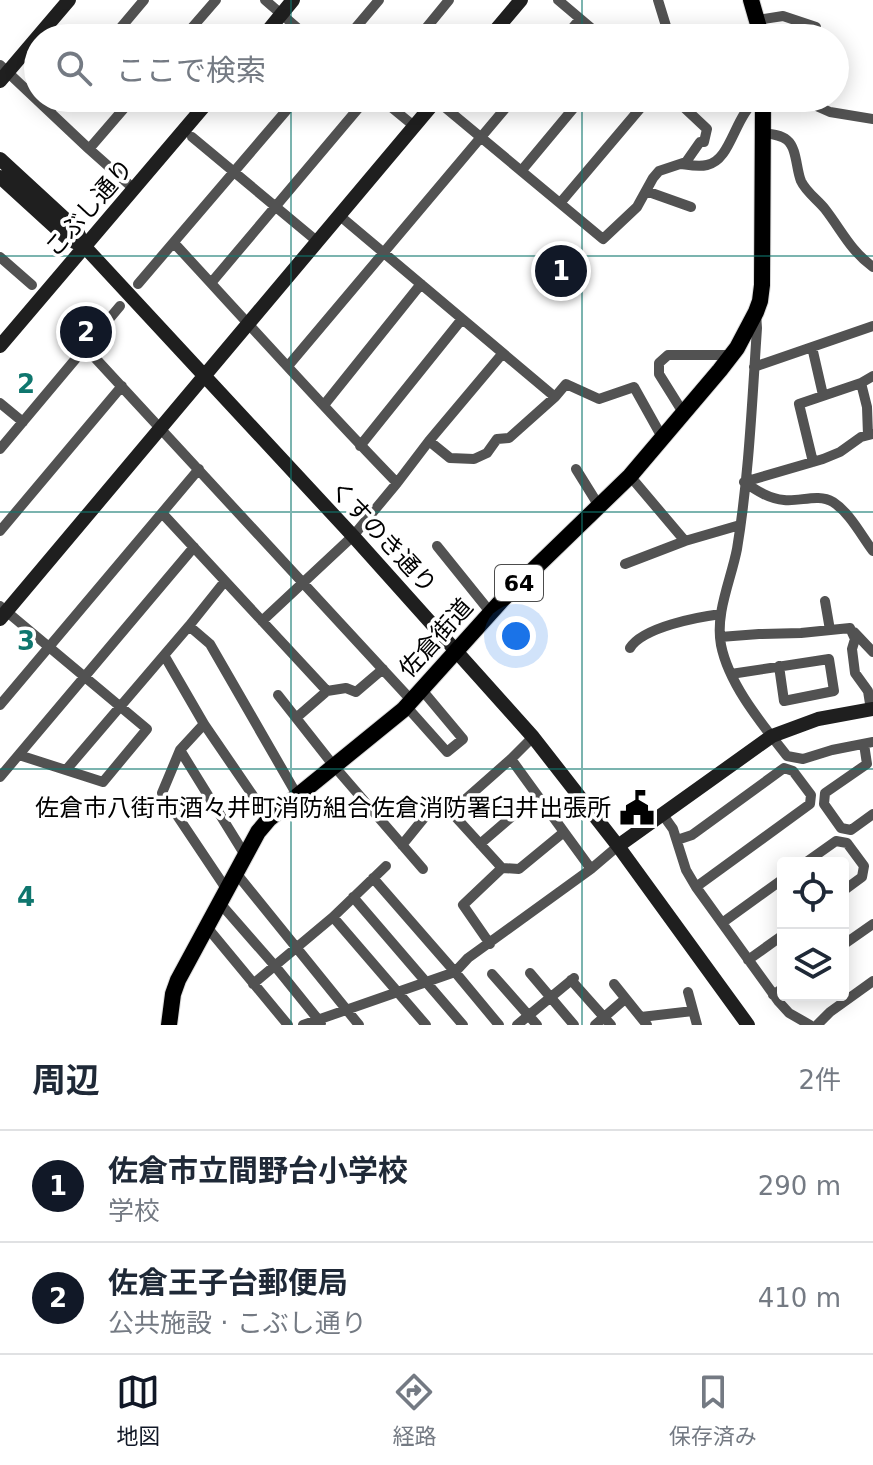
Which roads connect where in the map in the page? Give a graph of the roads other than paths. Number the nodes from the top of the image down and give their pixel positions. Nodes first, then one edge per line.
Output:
1 (69, 0) edge
2 (144, 0) edge
3 (216, 0) edge
4 (265, 0) edge
5 (293, 0) edge
6 (379, 0) edge
7 (449, 0) edge
8 (521, 0) edge
9 (558, 0) edge
10 (658, 0) edge
11 (751, 0) edge
12 (282, 14) junction
13 (580, 19) junction
14 (757, 20) junction
15 (47, 24) edge
16 (124, 24) edge
17 (195, 24) edge
18 (274, 24) edge
19 (293, 24) edge
20 (359, 24) edge
21 (429, 24) edge
22 (501, 24) edge
23 (576, 24) edge
24 (586, 24) edge
25 (665, 24) edge
26 (758, 24) edge
27 (807, 24) edge
28 (24, 49) edge
29 (3, 72) edge
30 (24, 90) edge
31 (50, 112) edge
32 (121, 112) edge
33 (199, 112) edge
34 (285, 112) edge
35 (355, 112) edge
36 (397, 112) edge
37 (426, 112) edge
38 (453, 112) edge
39 (502, 112) edge
40 (570, 112) edge
41 (637, 112) edge
42 (689, 112) edge
43 (745, 112) edge
44 (762, 112) edge
45 (830, 112) edge
46 (873, 119) edge
47 (414, 126) junction
48 (763, 133) junction
49 (482, 136) junction
50 (192, 137) dead end
51 (89, 149) junction
52 (0, 159) edge
53 (679, 164) junction
54 (522, 170) junction
55 (234, 172) junction
56 (0, 177) edge
57 (134, 189) junction
58 (646, 191) junction
59 (561, 202) junction
60 (275, 207) junction
61 (691, 207) dead end
62 (340, 216) junction
63 (318, 242) junction
64 (174, 243) junction
65 (84, 246) junction
66 (383, 252) junction
67 (0, 257) edge
68 (873, 267) edge
69 (211, 283) junction
70 (138, 284) dead end
71 (421, 284) junction
72 (32, 285) dead end
73 (120, 306) dead end
74 (756, 312) junction
75 (462, 319) junction
76 (248, 325) junction
77 (873, 326) edge
78 (0, 346) edge
79 (85, 347) junction
80 (812, 347) junction
81 (503, 353) junction
82 (731, 355) junction
83 (288, 366) junction
84 (754, 367) junction
85 (205, 376) junction
86 (873, 376) edge
87 (861, 383) junction
88 (122, 386) junction
89 (823, 395) junction
90 (555, 397) junction
91 (0, 403) edge
92 (324, 405) junction
93 (684, 414) junction
94 (23, 422) junction
95 (160, 428) junction
96 (870, 434) edge
97 (663, 439) junction
98 (429, 441) junction
99 (360, 446) junction
100 (0, 449) edge
101 (813, 462) junction
102 (199, 469) junction
103 (576, 469) dead end
104 (630, 476) junction
105 (744, 482) junction
106 (397, 483) junction
107 (599, 506) junction
108 (162, 513) junction
109 (740, 525) junction
110 (0, 531) edge
111 (353, 536) junction
112 (685, 541) junction
113 (437, 546) dead end
114 (194, 547) junction
115 (873, 551) edge
116 (625, 564) dead end
117 (225, 581) junction
118 (302, 583) junction
119 (825, 601) dead end
120 (2, 612) edge
121 (491, 613) junction
122 (721, 614) junction
123 (262, 621) junction
124 (189, 626) junction
125 (850, 628) junction
126 (830, 630) junction
127 (720, 637) junction
128 (49, 647) junction
129 (630, 648) dead end
130 (458, 651) junction
131 (873, 652) edge
132 (164, 655) junction
133 (779, 666) junction
134 (383, 669) junction
135 (731, 674) junction
136 (85, 677) junction
137 (327, 691) junction
138 (278, 695) dead end
139 (413, 699) junction
140 (0, 705) edge
141 (120, 707) junction
142 (872, 710) edge
143 (296, 718) junction
144 (204, 724) junction
145 (772, 736) junction
146 (533, 737) junction
147 (869, 743) edge
148 (180, 750) junction
149 (19, 755) junction
150 (511, 759) junction
151 (334, 766) junction
152 (66, 770) junction
153 (0, 777) edge
154 (297, 795) junction
155 (537, 795) junction
156 (428, 813) dead end
157 (873, 814) edge
158 (663, 815) junction
159 (269, 819) junction
160 (564, 832) junction
161 (677, 840) junction
162 (480, 844) junction
163 (402, 845) junction
164 (618, 846) junction
165 (245, 855) junction
166 (813, 857) edge
167 (386, 866) dead end
168 (502, 868) junction
169 (423, 869) dead end
170 (591, 869) junction
171 (236, 873) junction
172 (373, 878) junction
173 (777, 883) edge
174 (696, 887) junction
175 (849, 887) edge
176 (223, 896) junction
177 (353, 897) junction
178 (333, 917) junction
179 (722, 923) junction
180 (873, 924) edge
181 (206, 926) junction
182 (777, 939) edge
183 (849, 941) edge
184 (490, 944) junction
185 (297, 948) junction
186 (748, 960) junction
187 (275, 966) junction
188 (455, 972) junction
189 (530, 973) dead end
190 (492, 974) dead end
191 (873, 981) edge
192 (427, 982) junction
193 (253, 984) junction
194 (614, 984) dead end
195 (398, 992) junction
196 (688, 992) dead end
197 (777, 992) edge
198 (773, 995) junction
199 (550, 997) junction
200 (625, 999) junction
201 (346, 1010) junction
202 (693, 1011) junction
203 (528, 1015) junction
204 (608, 1021) edge
205 (644, 1021) edge
206 (320, 1022) edge
207 (169, 1025) edge
208 (288, 1025) edge
209 (303, 1025) edge
210 (359, 1025) edge
211 (426, 1025) edge
212 (463, 1025) edge
213 (499, 1025) edge
214 (517, 1025) edge
215 (537, 1025) edge
216 (574, 1025) edge
217 (595, 1025) edge
218 (697, 1025) edge
219 (748, 1025) edge
220 (810, 1025) edge
221 (817, 1025) edge

1 - 15 street
2 - 16 street
3 - 17 street
4 - 12 street
5 - 12 street
6 - 20 street
7 - 21 street
8 - 22 street
9 - 13 street
10 - 25 street
11 - 14 main road
12 - 18 street
12 - 19 street
13 - 23 street
13 - 24 street
14 - 26 main road
14 - 27 street
28 - 29 street
29 - 30 street
31 - 51 street
32 - 51 street
33 - 57 street, こぶし通り
34 - 55 street
35 - 60 street
36 - 47 street
37 - 47 street
38 - 49 street
39 - 49 street
40 - 54 street
41 - 59 street
42 - 53 street
43 - 53 street
44 - 48 main road, 佐倉街道 / 64
45 - 46 street
47 - 62 street
48 - 68 street
48 - 74 main road, 佐倉街道 / 64
49 - 54 street
49 - 66 street
50 - 55 street
51 - 57 street
52 - 65 street, くすのき通り
53 - 58 street
54 - 59 street
55 - 60 street
55 - 64 street
56 - 65 street, くすのき通り
57 - 65 street, こぶし通り
58 - 59 street
58 - 61 street
60 - 63 street
60 - 69 street
62 - 63 street
62 - 66 street
63 - 76 street
64 - 69 street
64 - 70 street
65 - 78 street, こぶし通り
65 - 85 street, くすのき通り
66 - 71 street
66 - 83 street
67 - 72 street
69 - 76 street
71 - 75 street
71 - 92 street
73 - 79 street
74 - 82 main road, 佐倉街道 / 64
74 - 84 street
75 - 81 street
75 - 99 street
76 - 83 street
76 - 85 street
77 - 80 street
79 - 88 street
79 - 94 street
80 - 84 street
80 - 89 street
81 - 90 street
81 - 98 street
82 - 93 main road, 佐倉街道 / 64
82 - 93 street
83 - 92 street
84 - 105 street
85 - 95 street
85 - 111 street, くすのき通り
86 - 87 street
87 - 89 street
87 - 96 street
88 - 95 street
88 - 110 street
89 - 101 street
90 - 97 street
90 - 98 street
91 - 94 street
92 - 99 street
93 - 97 main road, 佐倉街道 / 64
94 - 100 street
95 - 102 street
95 - 120 street
96 - 101 street
97 - 104 main road, 佐倉街道 / 64
98 - 106 street
99 - 106 street
101 - 105 street
102 - 108 street
102 - 118 street
103 - 107 street
104 - 107 main road, 佐倉街道 / 64
104 - 112 street
105 - 109 street
105 - 115 street
106 - 111 street
107 - 121 main road, 佐倉街道 / 64
108 - 114 street
108 - 128 street
109 - 112 street
109 - 122 street
111 - 118 street
111 - 130 street, くすのき通り
112 - 116 street
113 - 121 street
114 - 117 street
114 - 136 street
117 - 123 street
117 - 124 street
118 - 123 street
118 - 134 street
119 - 126 street
120 - 128 street
121 - 130 main road, 佐倉街道 / 64
122 - 127 street
122 - 129 street
123 - 137 street
124 - 132 street
124 - 154 street
125 - 126 street
125 - 131 street
125 - 142 street
126 - 127 street
127 - 135 street
128 - 136 street
128 - 140 street
130 - 139 main road, 佐倉街道 / 64
130 - 146 street, くすのき通り
132 - 141 street
132 - 144 street
133 - 133 street
133 - 135 street
134 - 137 street
134 - 139 street
135 - 145 street
136 - 141 street
136 - 149 street
137 - 143 street
138 - 143 street
139 - 139 street
139 - 151 main road, 佐倉街道 / 64
141 - 152 street
141 - 152 street
142 - 145 street
143 - 151 street
144 - 148 street
144 - 159 street
145 - 147 street
145 - 158 street
146 - 150 street
146 - 164 street, くすのき通り
147 - 157 street
148 - 165 street
148 - 176 street
149 - 152 street
149 - 153 street
150 - 155 street
150 - 162 street
151 - 154 main road, 佐倉街道 / 64
151 - 163 street
154 - 159 main road, 佐倉街道 / 64
155 - 160 street
155 - 162 street
156 - 163 street
158 - 161 street
158 - 164 street
159 - 165 main road, 佐倉街道 / 64
160 - 168 street
160 - 170 street
161 - 174 street
161 - 174 street
162 - 168 street
163 - 169 street
164 - 170 street
164 - 219 street, くすのき通り
165 - 171 main road, 佐倉街道 / 64
166 - 175 street
167 - 172 street
168 - 184 street
170 - 184 street
171 - 176 main road, 佐倉街道 / 64
171 - 185 street
172 - 177 street
172 - 188 street
173 - 179 street
174 - 179 street
176 - 181 main road, 佐倉街道 / 64
176 - 187 street
177 - 178 street
177 - 192 street
178 - 185 street
178 - 195 street
179 - 186 street
180 - 183 street
181 - 193 street
181 - 207 main road, 佐倉街道 / 64
182 - 186 street
184 - 188 street
185 - 187 street
185 - 201 street
186 - 198 street
187 - 193 street
187 - 206 street
188 - 192 street
188 - 213 street
189 - 199 street
190 - 203 street
191 - 221 street
192 - 195 street
192 - 212 street
193 - 208 street
194 - 200 street
195 - 201 street
195 - 211 street
196 - 202 street
197 - 198 street
198 - 220 street
199 - 203 street
199 - 204 street
199 - 216 street
200 - 204 street
200 - 205 street
201 - 206 street
201 - 210 street
202 - 205 street
202 - 218 street
203 - 214 street
203 - 215 street
204 - 217 street
206 - 209 street

